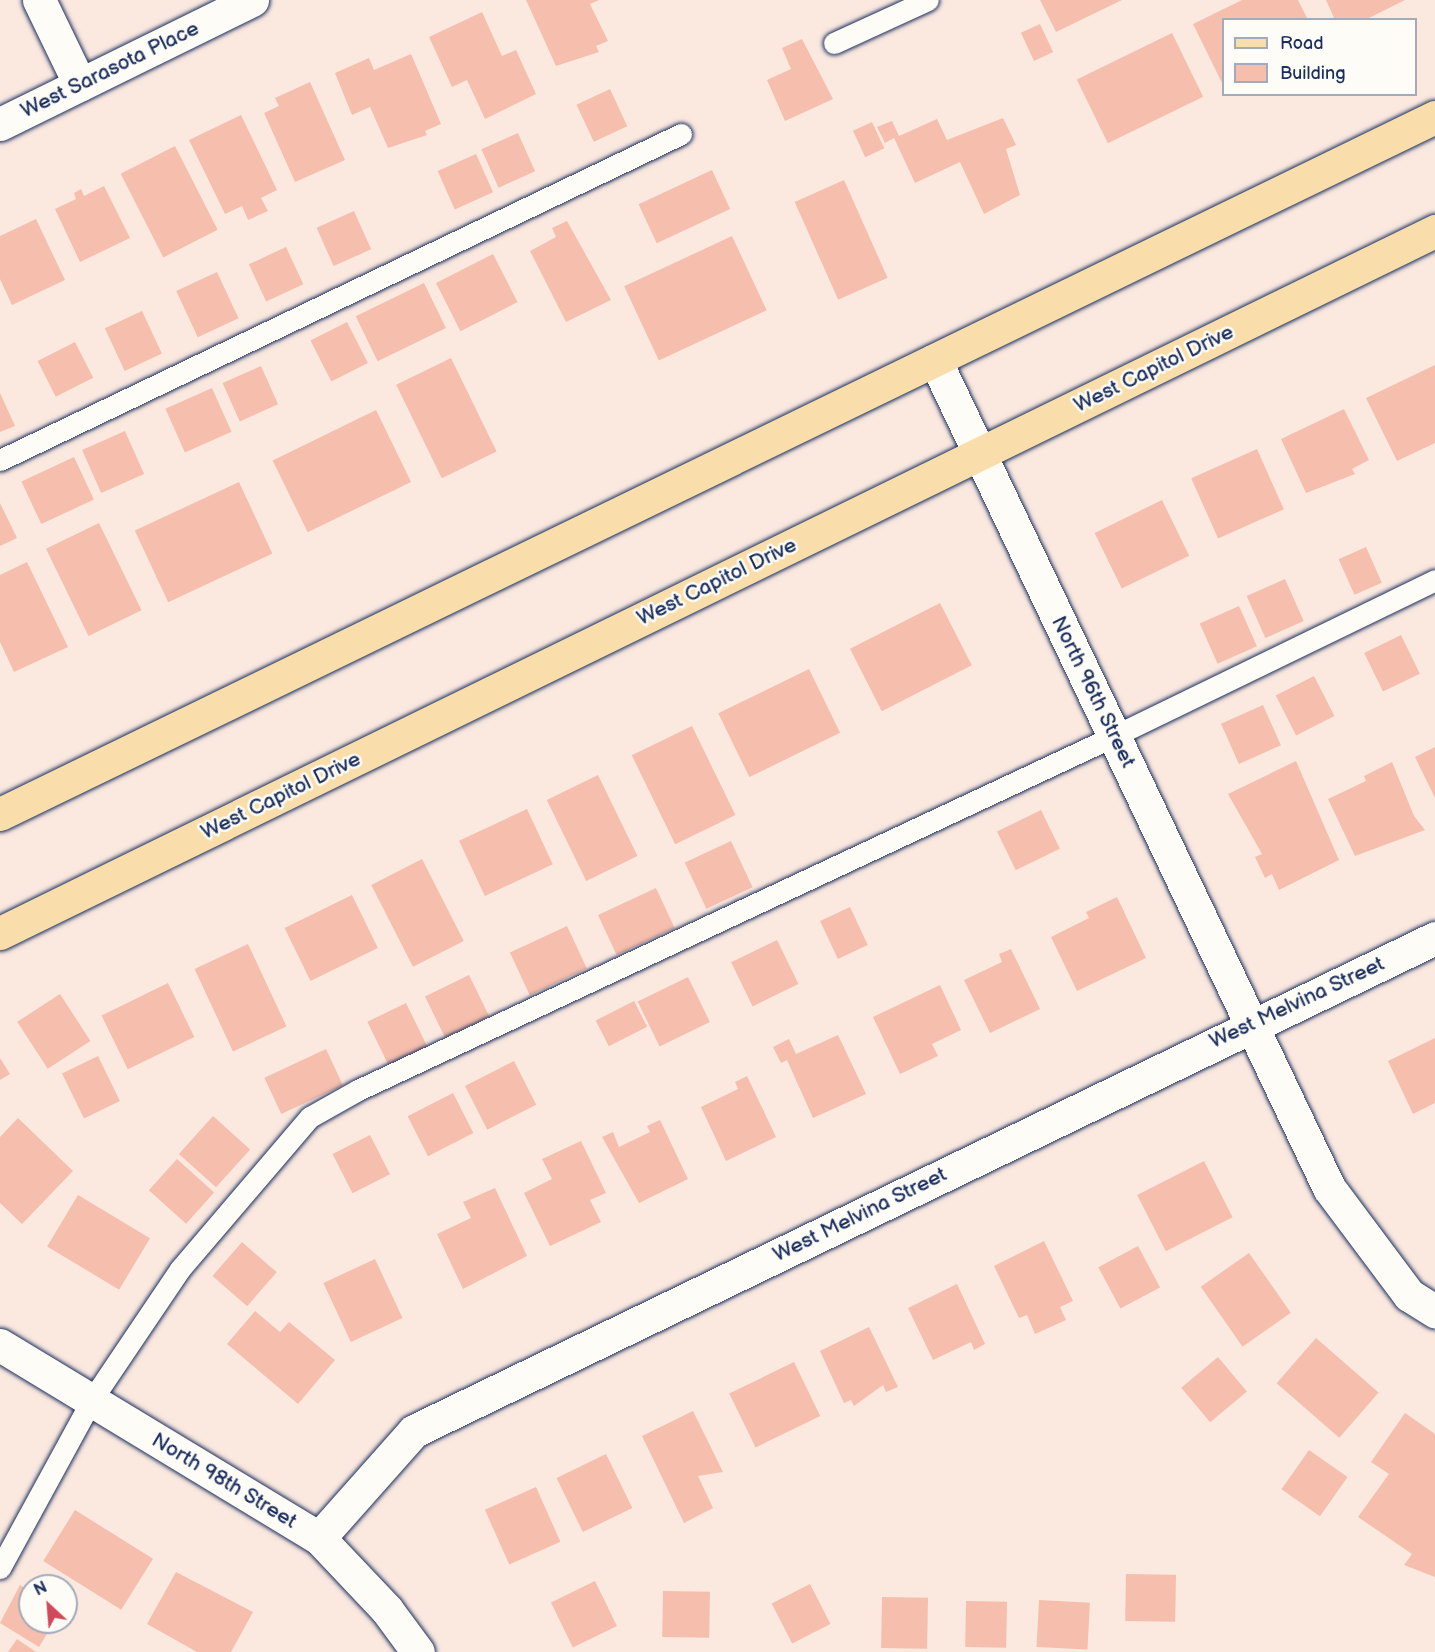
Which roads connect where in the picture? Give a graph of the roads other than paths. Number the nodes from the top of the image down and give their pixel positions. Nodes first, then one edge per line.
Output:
1 (39, 0) edge
2 (252, 0) edge
3 (928, 0) edge
4 (834, 43) dead end
5 (80, 85) junction
6 (1435, 117) edge
7 (0, 124) edge
8 (681, 134) dead end
9 (1435, 231) edge
10 (935, 360) junction
11 (979, 454) junction
12 (0, 460) edge
13 (1435, 580) edge
14 (1114, 736) junction
15 (0, 814) edge
16 (0, 933) edge
17 (1435, 938) edge
18 (1254, 1024) junction
19 (1435, 1311) edge
20 (0, 1345) edge
21 (91, 1401) junction
22 (319, 1538) junction
23 (0, 1568) edge
24 (418, 1652) edge

1 - 5 street
2 - 5 street, West Sarasota Place
3 - 4 lane
5 - 7 street, West Sarasota Place
6 - 10 main road
8 - 12 lane
9 - 11 main road, West Capitol Drive
10 - 11 street, North 96th Street
10 - 15 main road
11 - 14 street, North 96th Street
11 - 16 main road, West Capitol Drive
13 - 14 lane
14 - 18 street, North 96th Street
14 - 21 lane
17 - 18 street, West Melvina Street
18 - 19 street, North 96th Street
18 - 22 street, West Melvina Street
20 - 21 street, North 98th Street
21 - 22 street, North 98th Street
21 - 23 lane
22 - 24 street, North 98th Street

